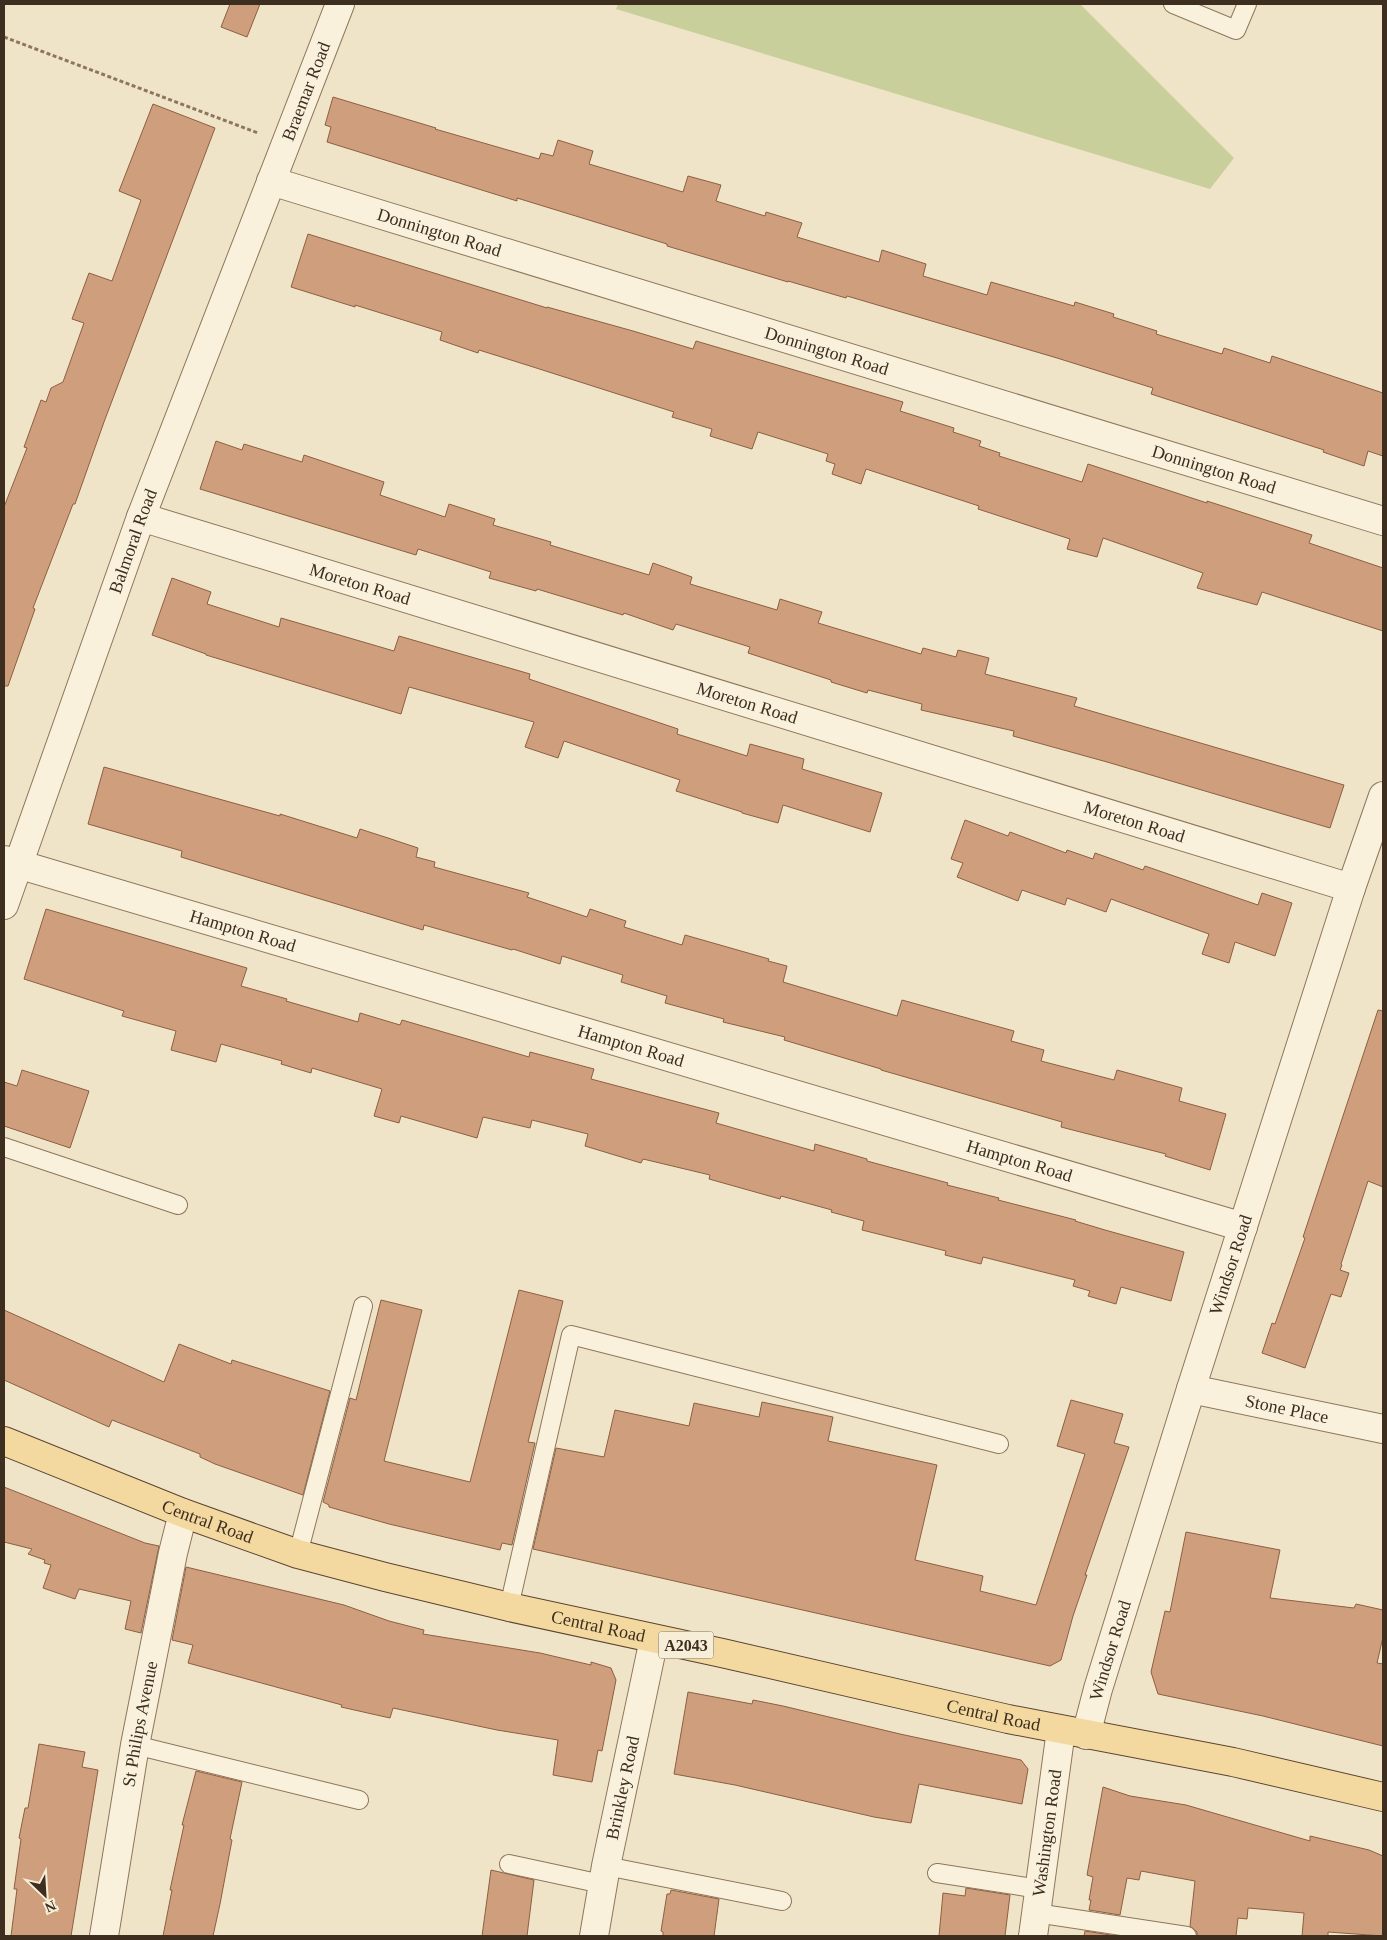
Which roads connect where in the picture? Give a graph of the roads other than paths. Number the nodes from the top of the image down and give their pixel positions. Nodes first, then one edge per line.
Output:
1 (340, 4) edge
2 (1173, 4) edge
3 (1247, 4) edge
4 (271, 181) junction
5 (141, 517) junction
6 (1383, 521) edge
7 (1383, 796) edge
8 (11, 863) edge
9 (1352, 888) junction
10 (4, 905) edge
11 (4, 1147) edge
12 (178, 1205) dead end
13 (1243, 1227) junction
14 (363, 1306) dead end
15 (1191, 1389) junction
16 (1383, 1429) edge
17 (4, 1441) edge
18 (999, 1444) dead end
19 (183, 1513) junction
20 (298, 1554) junction
21 (509, 1607) junction
22 (654, 1639) junction
23 (1074, 1732) junction
24 (135, 1745) junction
25 (1383, 1797) edge
26 (359, 1800) dead end
27 (509, 1864) dead end
28 (937, 1873) dead end
29 (604, 1875) junction
30 (782, 1901) dead end
31 (1036, 1913) edge
32 (104, 1936) edge
33 (594, 1936) edge
34 (1188, 1936) edge

1 - 4 street, Braemar Road
2 - 3 lane
4 - 5 street, Balmoral Road
4 - 6 street, Donnington Road
5 - 8 street, Balmoral Road
5 - 9 street, Moreton Road
7 - 9 street, Windsor Road
8 - 10 street, Balmoral Road
8 - 13 street, Hampton Road
9 - 13 street, Windsor Road
11 - 12 lane
13 - 15 street, Windsor Road
14 - 20 lane
15 - 16 street, Stone Place
15 - 23 street, Windsor Road
17 - 19 main road, Central Road / A2043
18 - 21 lane
19 - 20 main road, Central Road / A2043
19 - 24 street, St Philips Avenue
20 - 21 main road, Central Road / A2043
21 - 22 main road, Central Road / A2043
22 - 23 main road, Central Road / A2043
22 - 29 street, Brinkley Road
23 - 25 main road, Central Road / A2043
23 - 31 street, Washington Road
24 - 26 lane
24 - 32 street, St Philips Avenue
27 - 29 lane
28 - 31 lane
29 - 30 lane
29 - 33 street, Brinkley Road
31 - 34 lane

